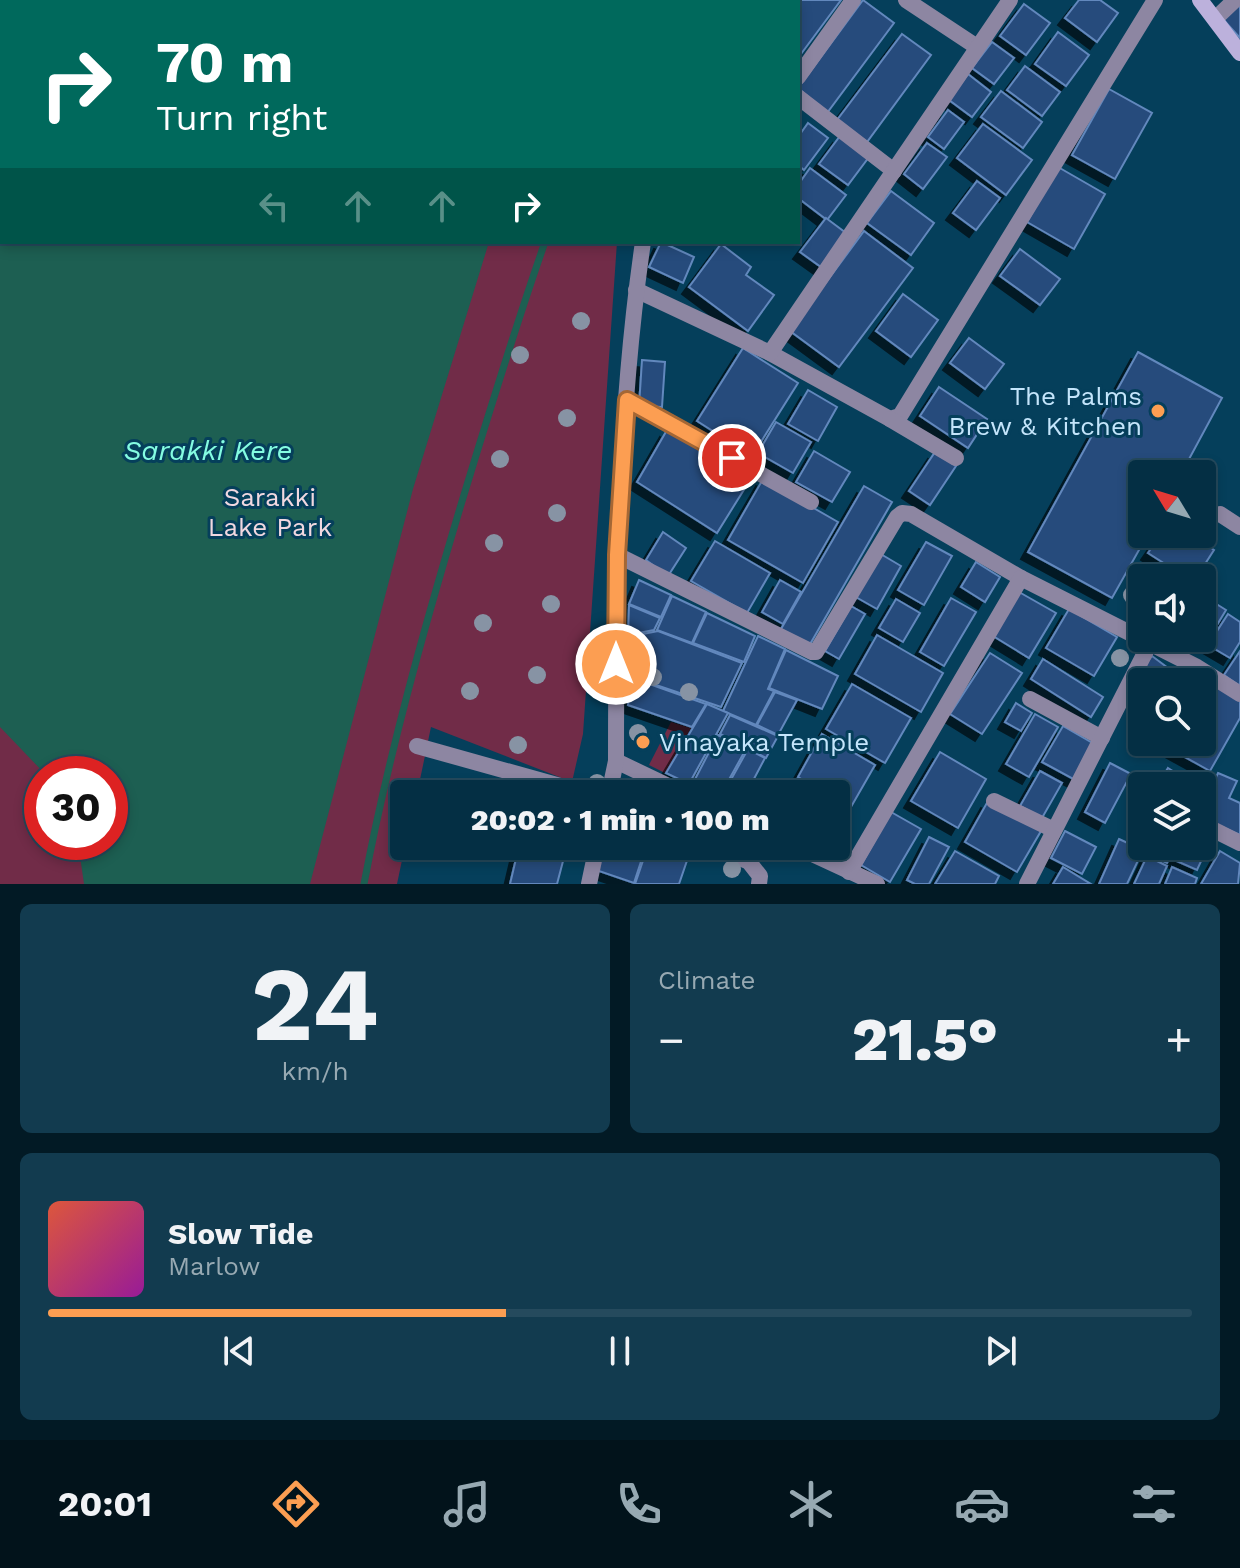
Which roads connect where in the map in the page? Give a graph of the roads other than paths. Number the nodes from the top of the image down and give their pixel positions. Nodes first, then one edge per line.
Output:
1 (853, 0) edge
2 (906, 0) edge
3 (1010, 0) edge
4 (1155, 0) edge
5 (1200, 0) edge
6 (1235, 0) edge
7 (1215, 19) junction
8 (977, 47) junction
9 (1240, 53) edge
10 (800, 74) edge
11 (800, 99) edge
12 (894, 171) junction
13 (643, 244) edge
14 (636, 290) junction
15 (770, 353) junction
16 (627, 400) junction
17 (890, 419) junction
18 (956, 458) dead end
19 (811, 502) dead end
20 (1220, 514) dead end
21 (1240, 527) edge
22 (617, 555) junction
23 (1021, 578) junction
24 (1128, 632) edge
25 (1145, 652) edge
26 (1168, 652) edge
27 (1240, 694) edge
28 (1030, 699) dead end
29 (1102, 738) junction
30 (417, 746) dead end
31 (616, 761) junction
32 (539, 780) edge
33 (612, 780) edge
34 (656, 780) edge
35 (994, 801) dead end
36 (1054, 830) junction
37 (1216, 831) edge
38 (1240, 843) edge
39 (594, 860) edge
40 (744, 860) edge
41 (824, 860) edge
42 (849, 872) junction
43 (589, 884) edge
44 (759, 884) edge
45 (877, 884) edge
46 (1027, 884) edge

1 - 10 street
2 - 8 street
3 - 8 street
4 - 17 street
5 - 7 main road
6 - 7 street
7 - 9 main road
8 - 12 street
11 - 12 street
12 - 15 street
13 - 14 street
14 - 15 street
14 - 16 street
15 - 17 street
16 - 19 street
16 - 22 street
17 - 18 street
20 - 21 street
22 - 23 street
22 - 31 street
23 - 24 street
23 - 42 street
25 - 29 street
26 - 27 street
28 - 29 street
29 - 36 street
30 - 32 street
31 - 33 street
31 - 34 street
35 - 36 street
36 - 46 street
37 - 38 street
39 - 43 street
40 - 44 street
41 - 42 street
42 - 45 street

